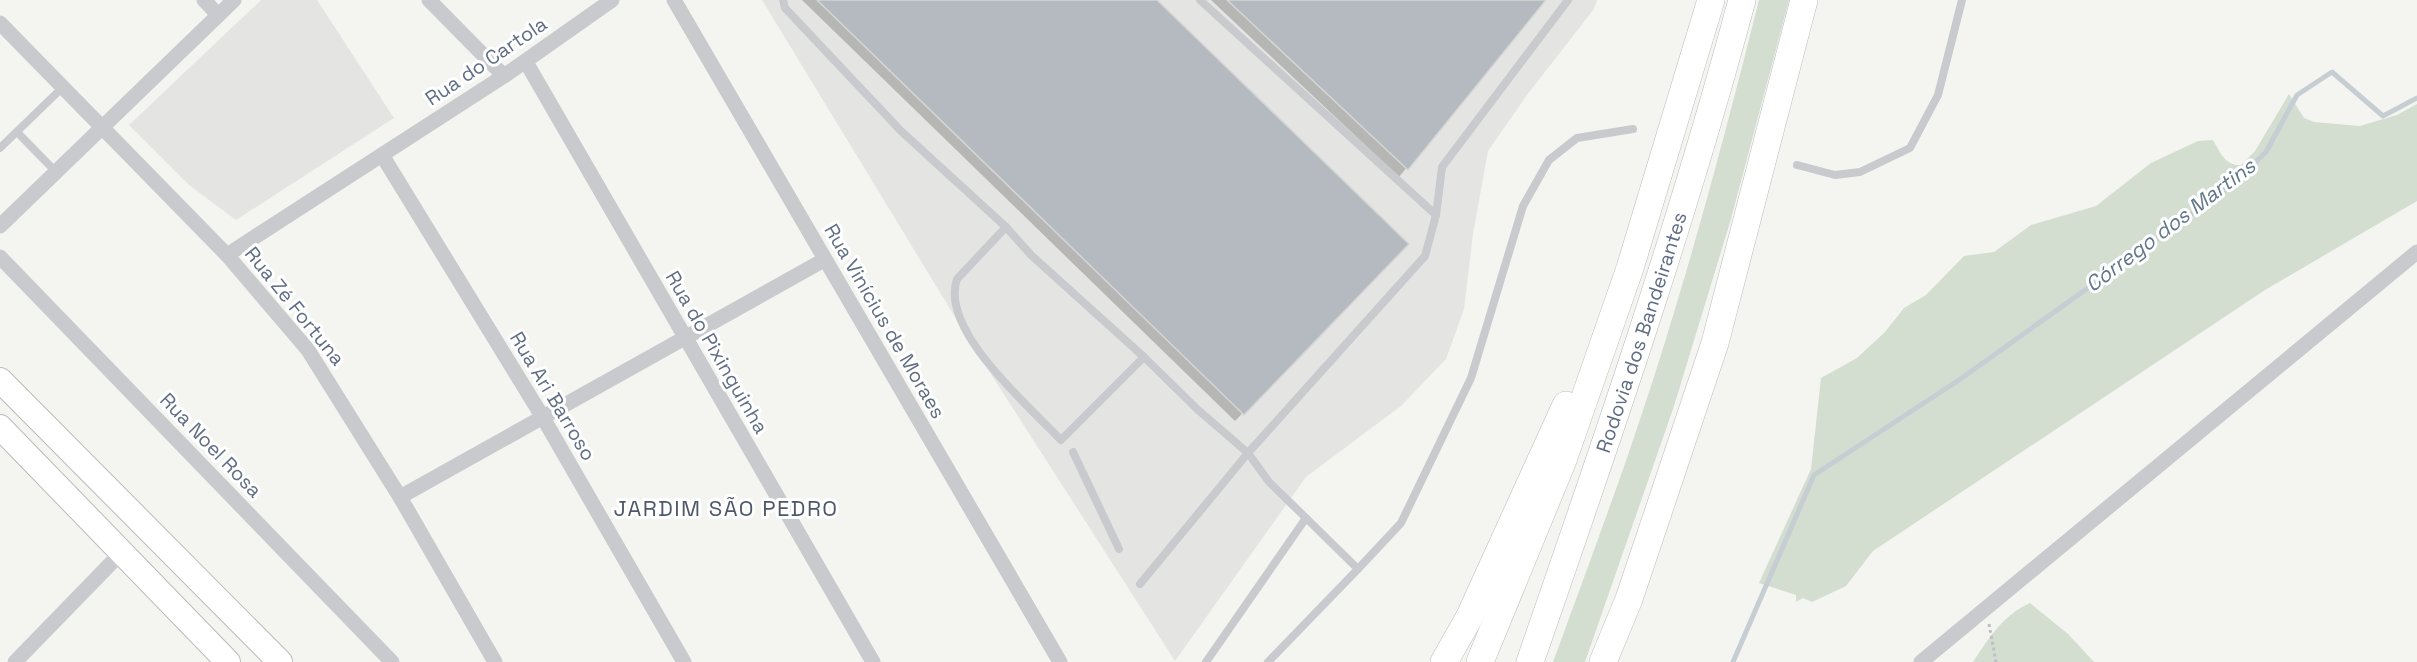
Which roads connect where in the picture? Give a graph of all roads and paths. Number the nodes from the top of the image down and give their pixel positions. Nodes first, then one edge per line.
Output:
1 (204, 0) edge
2 (234, 0) edge
3 (429, 0) edge
4 (612, 0) edge
5 (674, 0) edge
6 (783, 0) edge
7 (1200, 0) edge
8 (1568, 0) edge
9 (1711, 0) edge
10 (1742, 0) edge
11 (1804, 0) edge
12 (1962, 0) edge
13 (218, 15) junction
14 (0, 23) edge
15 (526, 62) junction
16 (504, 76) junction
17 (63, 87) junction
18 (103, 128) junction
19 (1633, 129) dead end
20 (17, 132) junction
21 (0, 148) edge
22 (382, 155) junction
23 (1797, 165) dead end
24 (56, 172) junction
25 (1436, 215) junction
26 (0, 225) edge
27 (1006, 227) junction
28 (2417, 252) edge
29 (227, 255) junction
30 (0, 257) edge
31 (824, 260) junction
32 (1629, 268) junction
33 (686, 340) junction
34 (1144, 357) junction
35 (0, 360) edge
36 (0, 380) edge
37 (21, 402) junction
38 (542, 416) junction
39 (0, 427) edge
40 (1073, 452) dead end
41 (1248, 453) junction
42 (400, 497) junction
43 (1306, 518) junction
44 (1119, 549) dead end
45 (122, 553) junction
46 (1358, 569) junction
47 (1140, 584) dead end
48 (1629, 599) junction
49 (1986, 611) junction
50 (15, 662) edge
51 (228, 662) edge
52 (279, 662) edge
53 (392, 662) edge
54 (495, 662) edge
55 (684, 662) edge
56 (873, 662) edge
57 (1060, 662) edge
58 (1206, 662) edge
59 (1268, 662) edge
60 (1444, 662) edge
61 (1480, 662) edge
62 (1530, 662) edge
63 (1604, 662) edge
64 (1611, 662) edge
65 (1921, 662) edge
66 (1996, 662) edge

1 - 13 street
2 - 13 street
3 - 16 street
4 - 15 street, Rua do Cartola
5 - 31 street, Rua Vinícius de Moraes
6 - 27 lane
7 - 25 lane
8 - 25 lane
9 - 32 highway
10 - 62 highway, Rodovia dos Bandeirantes
11 - 48 highway
12 - 23 lane
13 - 18 street
14 - 17 street, Rua Zé Fortuna
15 - 16 street, Rua do Cartola
15 - 33 street, Rua do Pixinguinha
16 - 22 street, Rua do Cartola
17 - 18 street, Rua Zé Fortuna
17 - 20 lane
18 - 24 street
18 - 29 street, Rua Zé Fortuna
19 - 46 lane
20 - 21 lane
20 - 24 lane
22 - 29 street, Rua do Cartola
22 - 38 street, Rua Ari Barroso
24 - 26 street
25 - 41 lane
27 - 34 lane
27 - 34 lane
28 - 49 street
29 - 42 street, Rua Zé Fortuna
30 - 53 street, Rua Noel Rosa
31 - 33 street
31 - 57 street, Rua Vinícius de Moraes
32 - 60 highway
32 - 61 highway
33 - 38 street
33 - 56 street, Rua do Pixinguinha
34 - 41 lane
35 - 37 highway
36 - 37 highway
37 - 52 highway
38 - 42 street
38 - 55 street, Rua Ari Barroso
39 - 45 highway
40 - 44 lane
41 - 43 lane
41 - 47 lane
42 - 54 street, Rua Zé Fortuna
43 - 46 lane
43 - 58 lane
45 - 50 street
45 - 51 highway
46 - 59 lane
48 - 63 highway
48 - 64 highway
49 - 65 street
49 - 66 path

